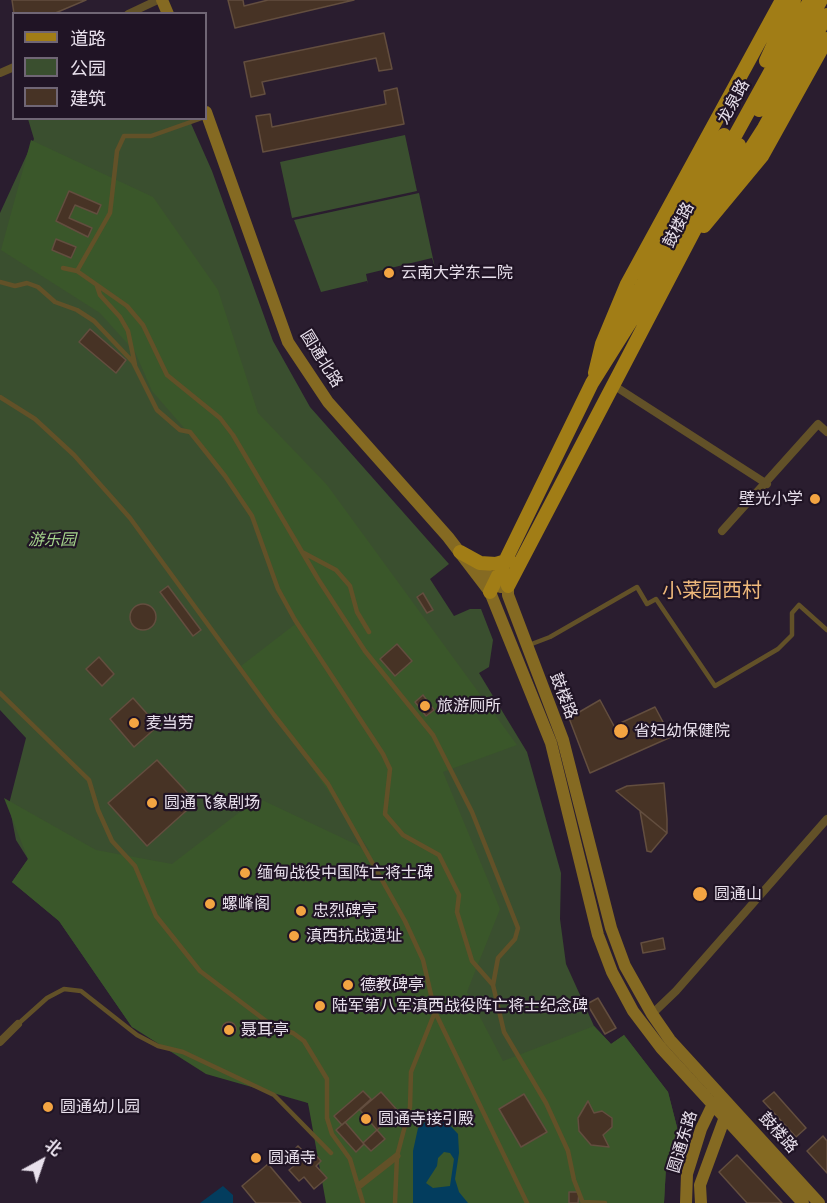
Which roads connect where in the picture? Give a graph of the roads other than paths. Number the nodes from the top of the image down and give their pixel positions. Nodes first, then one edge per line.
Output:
1 (160, 0) edge
2 (782, 0) edge
3 (794, 0) edge
4 (810, 0) edge
5 (821, 0) edge
6 (133, 12) edge
7 (827, 15) edge
8 (827, 39) edge
9 (194, 120) edge
10 (206, 120) edge
11 (725, 181) junction
12 (688, 221) joint
13 (687, 246) junction
14 (63, 267) dead end
15 (77, 271) junction
16 (0, 282) edge
17 (97, 285) junction
18 (135, 368) junction
19 (592, 383) junction
20 (613, 385) junction
21 (0, 397) edge
22 (827, 432) edge
23 (767, 484) junction
24 (722, 531) dead end
25 (525, 549) junction
26 (301, 551) junction
27 (459, 552) junction
28 (503, 562) junction
29 (493, 585) junction
30 (508, 591) junction
31 (827, 630) edge
32 (369, 633) dead end
33 (527, 646) junction
34 (0, 693) edge
35 (827, 819) edge
36 (493, 985) junction
37 (435, 1012) junction
38 (652, 1014) junction
39 (18, 1024) joint
40 (0, 1042) edge
41 (718, 1102) junction
42 (725, 1117) junction
43 (331, 1153) dead end
44 (397, 1156) junction
45 (360, 1185) junction
46 (363, 1203) edge
47 (394, 1203) edge
48 (527, 1203) edge
49 (584, 1203) edge
50 (605, 1203) edge
51 (686, 1203) edge
52 (701, 1203) edge
53 (803, 1203) edge
54 (819, 1203) edge

1 - 6 street
2 - 19 main road
3 - 19 main road
4 - 12 main road, 龙泉路
5 - 11 main road, 龙泉路
7 - 11 main road
8 - 13 main road
9 - 15 lane
10 - 27 main road, 圆通北路
11 - 13 main road
12 - 19 main road, 鼓楼路
13 - 20 main road, 鼓楼路
14 - 15 lane
15 - 17 lane
16 - 18 lane
17 - 18 lane
17 - 26 lane
18 - 36 lane
19 - 28 main road, 鼓楼路
20 - 23 street
20 - 25 main road, 鼓楼路
21 - 37 lane
22 - 23 street
23 - 24 street
25 - 28 main road
25 - 30 main road, 鼓楼路
26 - 32 lane
26 - 36 lane
27 - 28 main road
27 - 29 main road, 圆通北路
28 - 29 main road, 鼓楼路
29 - 30 main road, 圆通北路
29 - 41 main road, 鼓楼路
30 - 33 main road, 鼓楼路
31 - 33 lane
33 - 38 main road, 鼓楼路
34 - 45 lane
35 - 38 street
36 - 49 lane
37 - 44 lane
37 - 48 lane
38 - 41 main road, 鼓楼路
39 - 40 street
39 - 43 lane
41 - 42 main road, 圆通东路
41 - 51 main road, 圆通东路
41 - 54 main road, 鼓楼路
42 - 52 main road, 圆通东路
42 - 53 main road, 鼓楼路
44 - 45 street
44 - 47 lane
45 - 46 lane
49 - 50 lane

